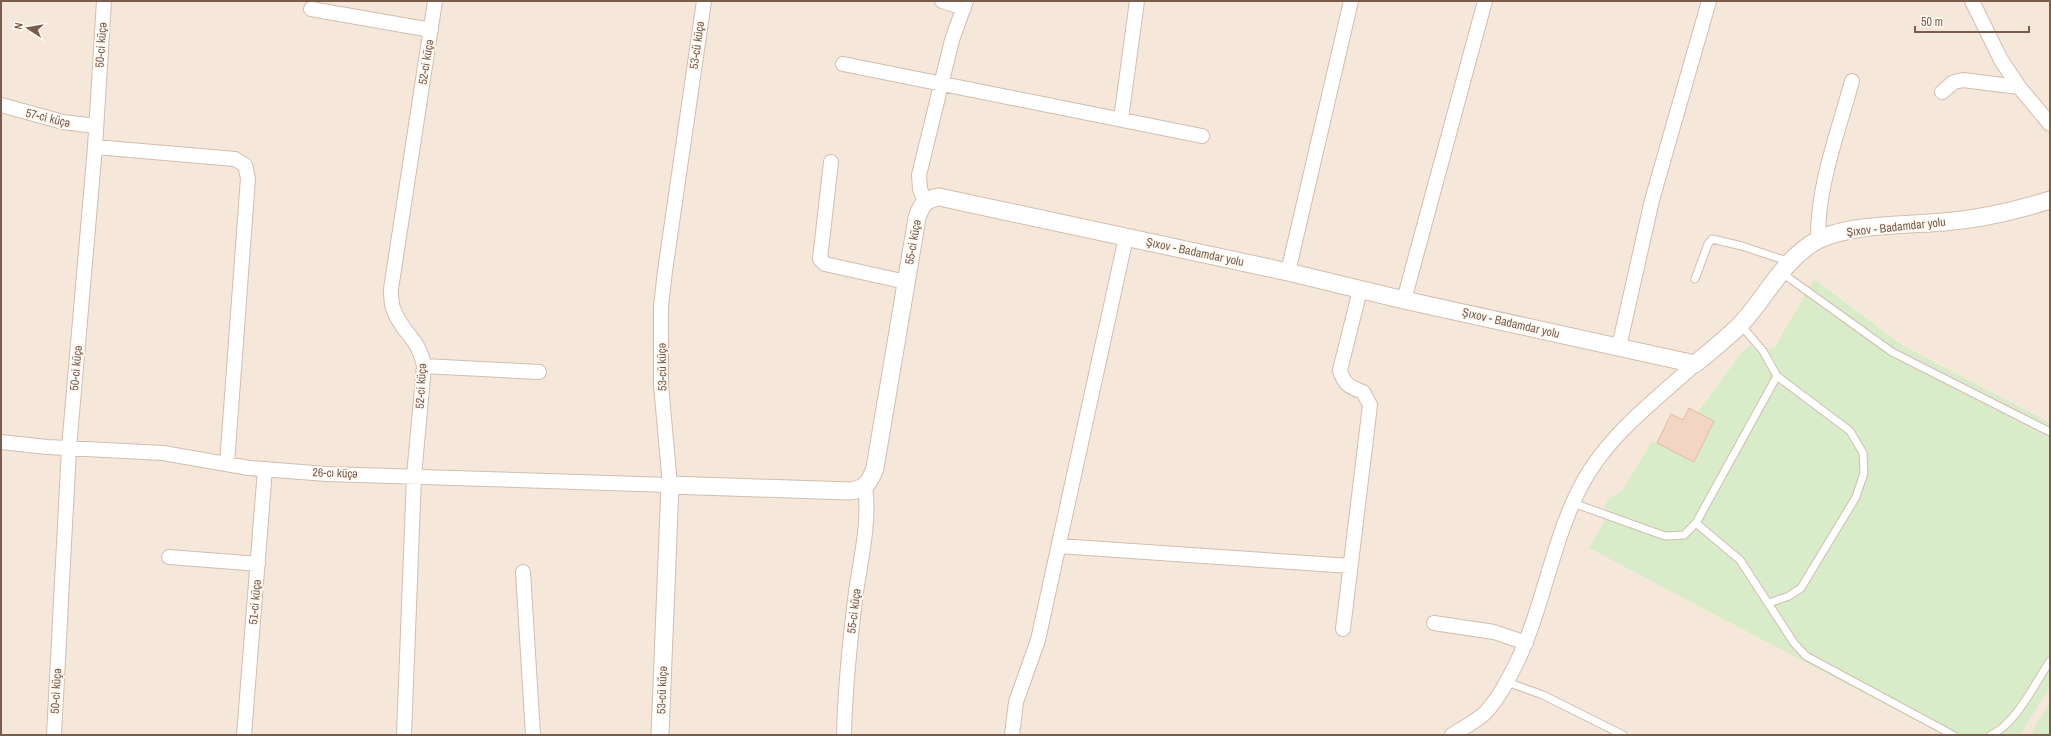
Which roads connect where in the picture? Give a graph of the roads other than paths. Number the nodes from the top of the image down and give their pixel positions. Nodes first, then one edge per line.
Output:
1 (104, 1) edge
2 (435, 1) edge
3 (704, 1) edge
4 (942, 1) edge
5 (1137, 1) edge
6 (1351, 1) edge
7 (1485, 1) edge
8 (1710, 1) edge
9 (1972, 1) edge
10 (965, 5) edge
11 (310, 9) dead end
12 (431, 30) junction
13 (843, 64) dead end
14 (1852, 81) dead end
15 (941, 83) junction
16 (2019, 87) junction
17 (1942, 92) dead end
18 (1, 106) edge
19 (1122, 119) junction
20 (2050, 124) edge
21 (96, 126) junction
22 (1202, 136) dead end
23 (95, 147) junction
24 (831, 162) dead end
25 (2050, 200) edge
26 (925, 201) junction
27 (1126, 237) junction
28 (1818, 240) junction
29 (1786, 268) junction
30 (1288, 272) junction
31 (1695, 279) dead end
32 (906, 282) junction
33 (1360, 290) junction
34 (1404, 300) junction
35 (1740, 324) junction
36 (1619, 347) junction
37 (1695, 364) junction
38 (424, 366) junction
39 (539, 372) dead end
40 (1777, 376) junction
41 (2050, 432) edge
42 (1, 442) edge
43 (69, 448) junction
44 (227, 464) junction
45 (265, 469) junction
46 (414, 476) junction
47 (670, 484) junction
48 (865, 486) junction
49 (1573, 503) junction
50 (1696, 523) junction
51 (1059, 546) junction
52 (169, 557) dead end
53 (258, 564) junction
54 (1350, 566) junction
55 (523, 572) dead end
56 (1769, 603) junction
57 (1434, 623) dead end
58 (1343, 629) dead end
59 (1526, 643) junction
60 (2050, 661) edge
61 (1507, 682) junction
62 (54, 735) edge
63 (244, 735) edge
64 (404, 735) edge
65 (533, 735) edge
66 (660, 735) edge
67 (844, 735) edge
68 (1012, 735) edge
69 (1452, 735) edge
70 (1623, 735) edge
71 (1953, 735) edge
72 (1991, 735) edge

1 - 21 street, 50-ci küçə
2 - 12 street, 52-ci küçə
3 - 47 street, 53-cü küçə
4 - 10 street
5 - 19 street
6 - 30 street
7 - 34 street
8 - 36 street
9 - 16 street
10 - 15 street
11 - 12 street
12 - 38 street, 52-ci küçə
13 - 15 street
14 - 28 street
15 - 19 street
15 - 26 street
16 - 17 street
16 - 20 street
18 - 21 street, 57-ci küçə
19 - 22 street
21 - 23 street, 50-ci küçə
23 - 43 street, 50-ci küçə
23 - 44 street
24 - 32 street
25 - 28 street, Şıxov - Badamdar yolu
26 - 27 street, Şıxov - Badamdar yolu
26 - 32 street, 55-ci küçə
27 - 30 street, Şıxov - Badamdar yolu
27 - 51 street
28 - 29 street, Şıxov - Badamdar yolu
29 - 31 lane
29 - 35 street, Şıxov - Badamdar yolu
29 - 41 lane
30 - 33 street, Şıxov - Badamdar yolu
32 - 48 street, 55-ci küçə
33 - 34 street, Şıxov - Badamdar yolu
33 - 54 street
34 - 36 street, Şıxov - Badamdar yolu
35 - 37 street, Şıxov - Badamdar yolu
35 - 40 lane
36 - 37 street, Şıxov - Badamdar yolu
37 - 49 street
38 - 39 street
38 - 46 street, 52-ci küçə
40 - 50 lane
40 - 56 lane
42 - 43 street, 26-cı küçə
43 - 44 street, 26-cı küçə
43 - 62 street, 50-ci küçə
44 - 45 street, 26-cı küçə
45 - 46 street, 26-cı küçə
45 - 53 street, 51-ci küçə
46 - 47 street, 26-cı küçə
46 - 64 street, 52-ci küçə
47 - 48 street
47 - 66 street, 53-cü küçə
48 - 67 street, 55-ci küçə
49 - 50 lane
49 - 59 street
50 - 56 lane
51 - 54 street
51 - 68 street
52 - 53 street
53 - 63 street, 51-ci küçə
54 - 58 street
55 - 65 street
56 - 71 lane
57 - 59 street
59 - 61 street
60 - 72 lane
61 - 69 street
61 - 70 lane

